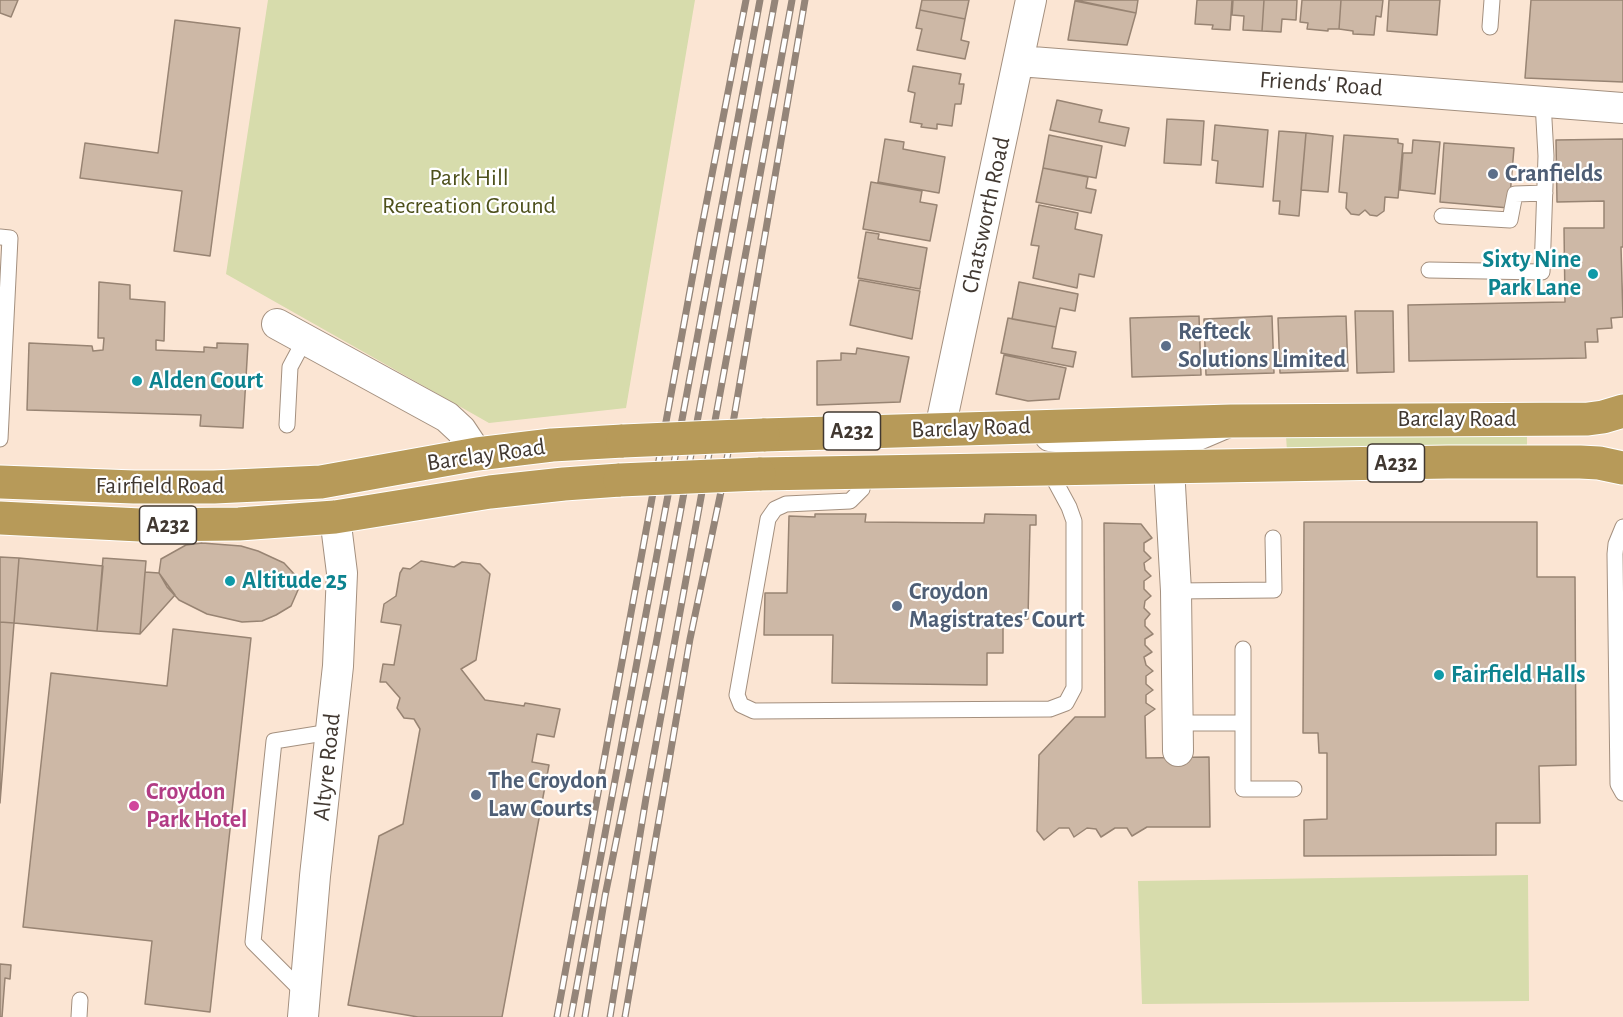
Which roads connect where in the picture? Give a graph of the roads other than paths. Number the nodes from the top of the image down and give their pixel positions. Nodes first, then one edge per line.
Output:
1 (1030, 0) edge
2 (1492, 0) edge
3 (1490, 27) dead end
4 (1019, 61) junction
5 (1543, 102) junction
6 (1623, 108) edge
7 (1545, 193) junction
8 (1442, 216) dead end
9 (0, 237) edge
10 (1429, 270) dead end
11 (277, 324) dead end
12 (305, 339) junction
13 (1623, 411) edge
14 (1231, 421) junction
15 (286, 425) dead end
16 (985, 427) junction
17 (940, 429) junction
18 (0, 439) edge
19 (477, 454) junction
20 (1169, 468) junction
21 (1623, 468) edge
22 (1049, 470) junction
23 (863, 481) junction
24 (0, 482) edge
25 (321, 482) joint
26 (0, 518) edge
27 (335, 518) junction
28 (1623, 526) edge
29 (1273, 538) dead end
30 (1176, 591) junction
31 (1243, 649) dead end
32 (1243, 723) junction
33 (330, 732) junction
34 (1177, 737) joint
35 (1294, 789) dead end
36 (1623, 793) edge
37 (80, 1000) dead end
38 (304, 1006) edge
39 (79, 1017) edge

1 - 4 street, Chatsworth Road
2 - 3 lane
4 - 5 street, Friends' Road
4 - 17 street, Chatsworth Road
5 - 6 street, Friends' Road
5 - 7 lane
7 - 8 lane
7 - 10 lane
9 - 18 lane
11 - 12 street
12 - 15 lane
12 - 19 street
13 - 14 highway, Barclay Road / A232
14 - 16 highway, Barclay Road / A232
14 - 20 street
16 - 17 highway, Barclay Road / A232
16 - 20 street
17 - 19 highway, Barclay Road / A232, bridge
19 - 25 highway, Barclay Road / A232
20 - 21 highway, Barclay Road / A232
20 - 22 highway, Barclay Road / A232
20 - 30 street
22 - 23 highway, Barclay Road / A232
22 - 23 lane
23 - 27 highway, Barclay Road / A232, bridge
24 - 25 highway, Fairfield Road / A232
26 - 27 highway, Fairfield Road / A232
27 - 33 street, Altyre Road
28 - 36 lane
29 - 30 lane
30 - 34 street
31 - 32 lane
32 - 34 lane
32 - 35 lane
33 - 38 street, Altyre Road
33 - 38 lane
37 - 39 lane

